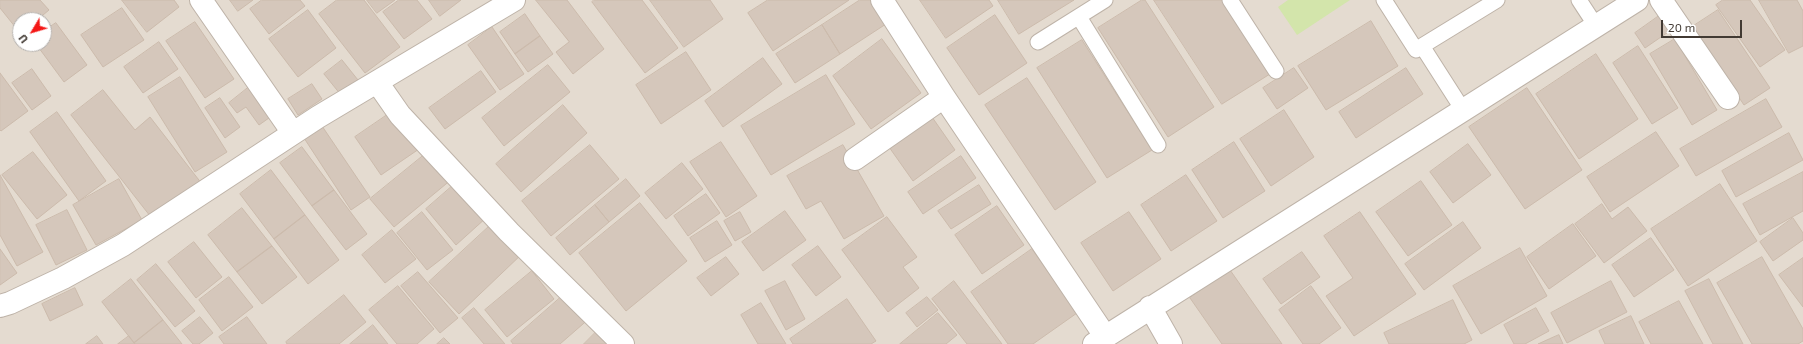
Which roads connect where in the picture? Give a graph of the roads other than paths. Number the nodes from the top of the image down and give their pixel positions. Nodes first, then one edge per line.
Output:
1 (201, 0) edge
2 (514, 0) edge
3 (882, 0) edge
4 (1105, 0) edge
5 (1230, 0) edge
6 (1384, 0) edge
7 (1497, 0) edge
8 (1579, 0) edge
9 (1637, 0) edge
10 (1661, 0) edge
11 (1079, 16) junction
12 (1596, 26) junction
13 (1038, 42) dead end
14 (1422, 46) junction
15 (1276, 71) dead end
16 (377, 82) junction
17 (944, 97) junction
18 (1728, 98) dead end
19 (1463, 110) junction
20 (293, 133) junction
21 (1158, 145) dead end
22 (855, 159) dead end
23 (0, 306) edge
24 (1150, 307) junction
25 (1099, 340) edge
26 (623, 344) edge
27 (1171, 344) edge

1 - 20 street
2 - 16 street
3 - 17 street
4 - 11 lane
5 - 15 lane
6 - 14 lane
7 - 14 lane
8 - 12 lane
9 - 12 street
10 - 18 street
11 - 13 lane
11 - 21 lane
12 - 19 street
14 - 19 lane
16 - 20 street
16 - 26 street
17 - 22 street
17 - 25 street
19 - 24 street
20 - 23 street
24 - 25 street
24 - 27 street

